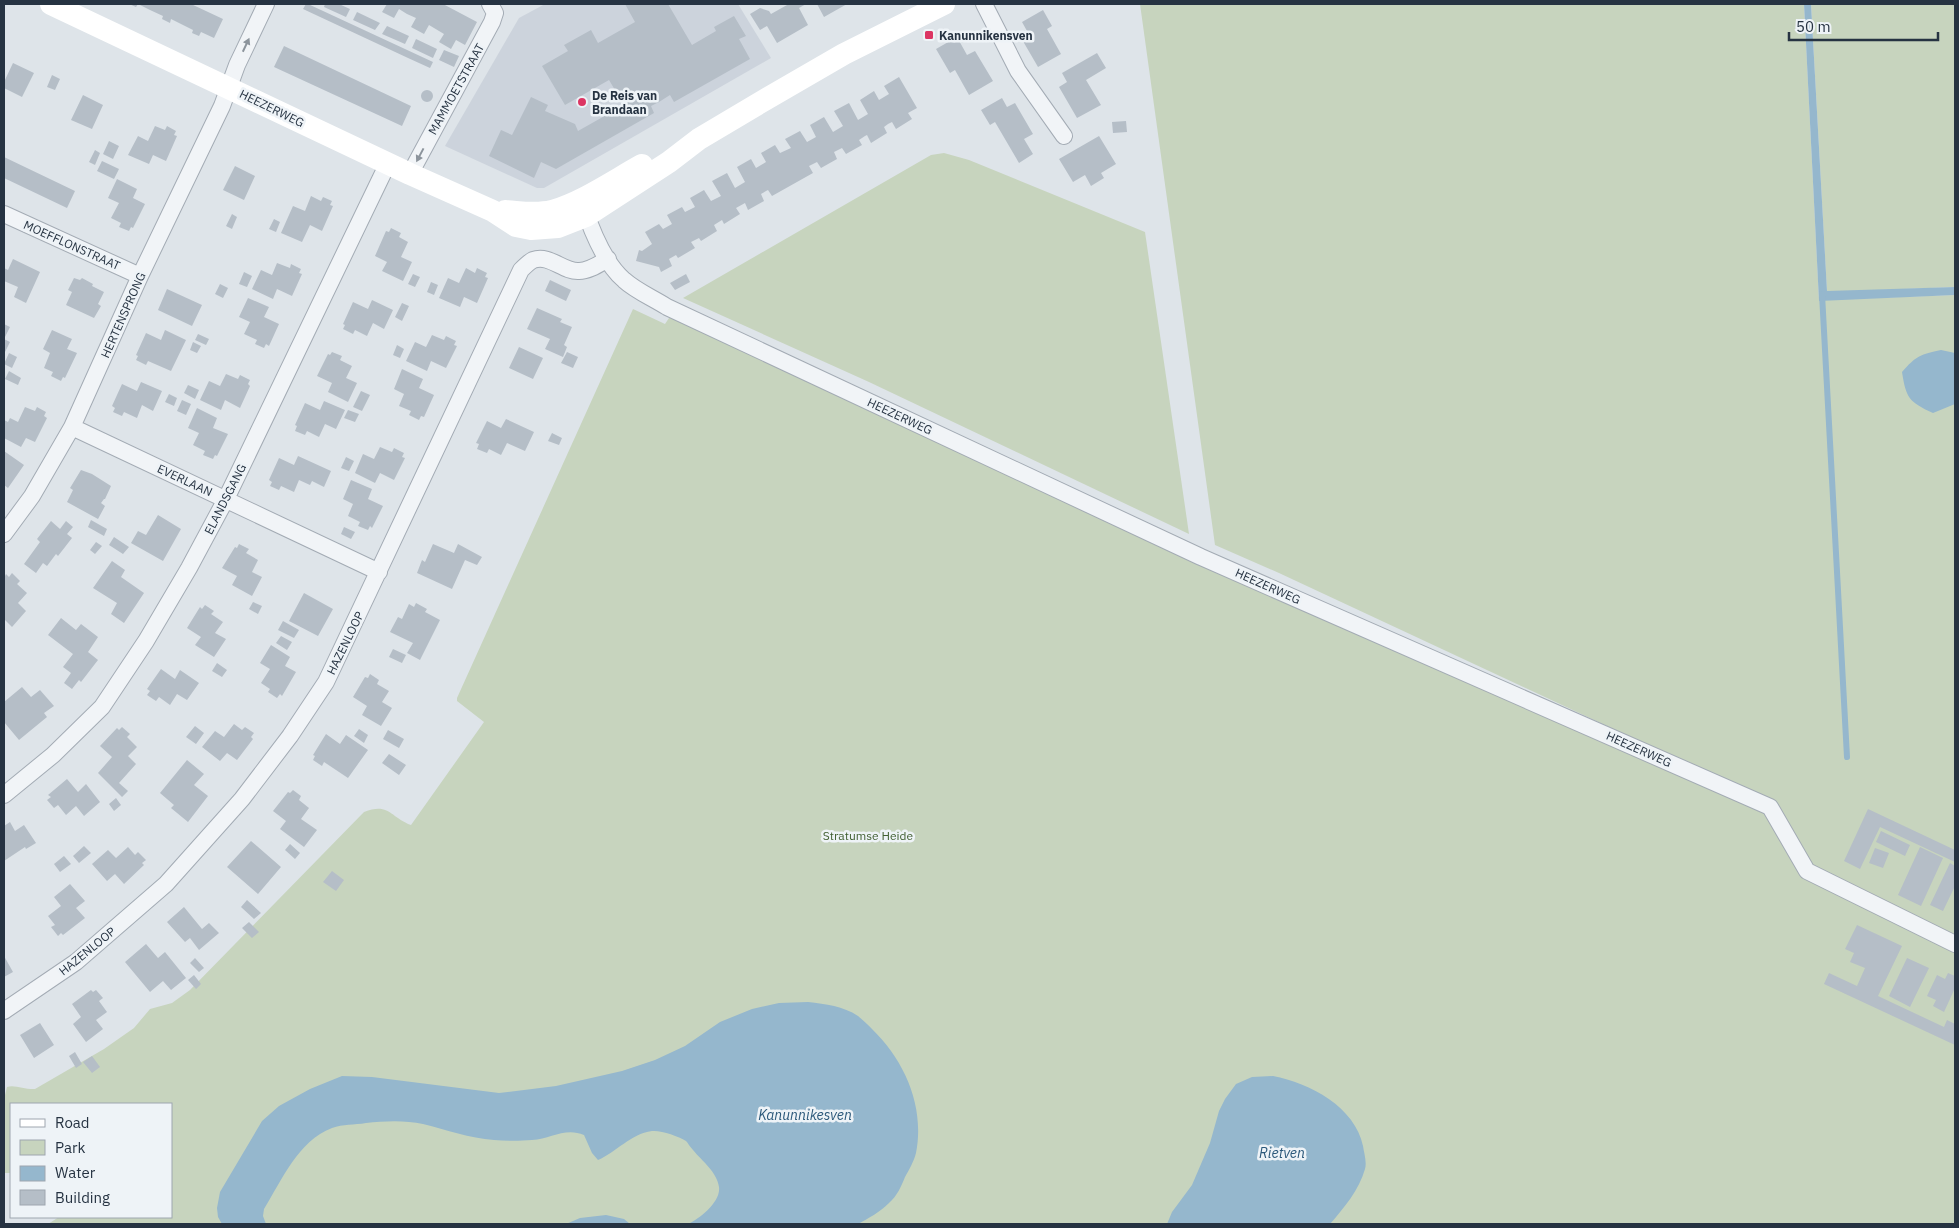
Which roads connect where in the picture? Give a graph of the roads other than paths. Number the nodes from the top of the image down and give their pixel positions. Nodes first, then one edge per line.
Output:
1 (51, 4) edge
2 (266, 4) edge
3 (490, 4) edge
4 (944, 4) edge
5 (984, 4) edge
6 (229, 87) junction
7 (1064, 136) dead end
8 (388, 163) junction
9 (410, 174) junction
10 (583, 207) junction
11 (4, 216) edge
12 (608, 259) junction
13 (140, 276) junction
14 (72, 428) junction
15 (226, 499) junction
16 (4, 534) edge
17 (379, 572) junction
18 (4, 794) edge
19 (1955, 944) edge
20 (4, 1011) edge

1 - 6 street, HEEZERWEG
6 -> 2 street, HERTENSPRONG
3 -> 9 street, MAMMOETSTRAAT
4 - 10 street
5 - 7 street
6 - 8 street, HEEZERWEG
6 - 13 street, HERTENSPRONG
8 - 9 street, HEEZERWEG
8 - 15 street, ELANDSGANG
9 - 10 street, HEEZERWEG
10 - 12 street, HEEZERWEG
11 - 13 street, MOEFFLONSTRAAT
12 - 17 street, HAZENLOOP
12 - 19 street, HEEZERWEG
13 - 14 street, HERTENSPRONG
14 - 15 street, EVERLAAN
14 - 16 street, HERTENSPRONG
15 - 17 street, EVERLAAN
15 - 18 street, ELANDSGANG
17 - 20 street, HAZENLOOP

